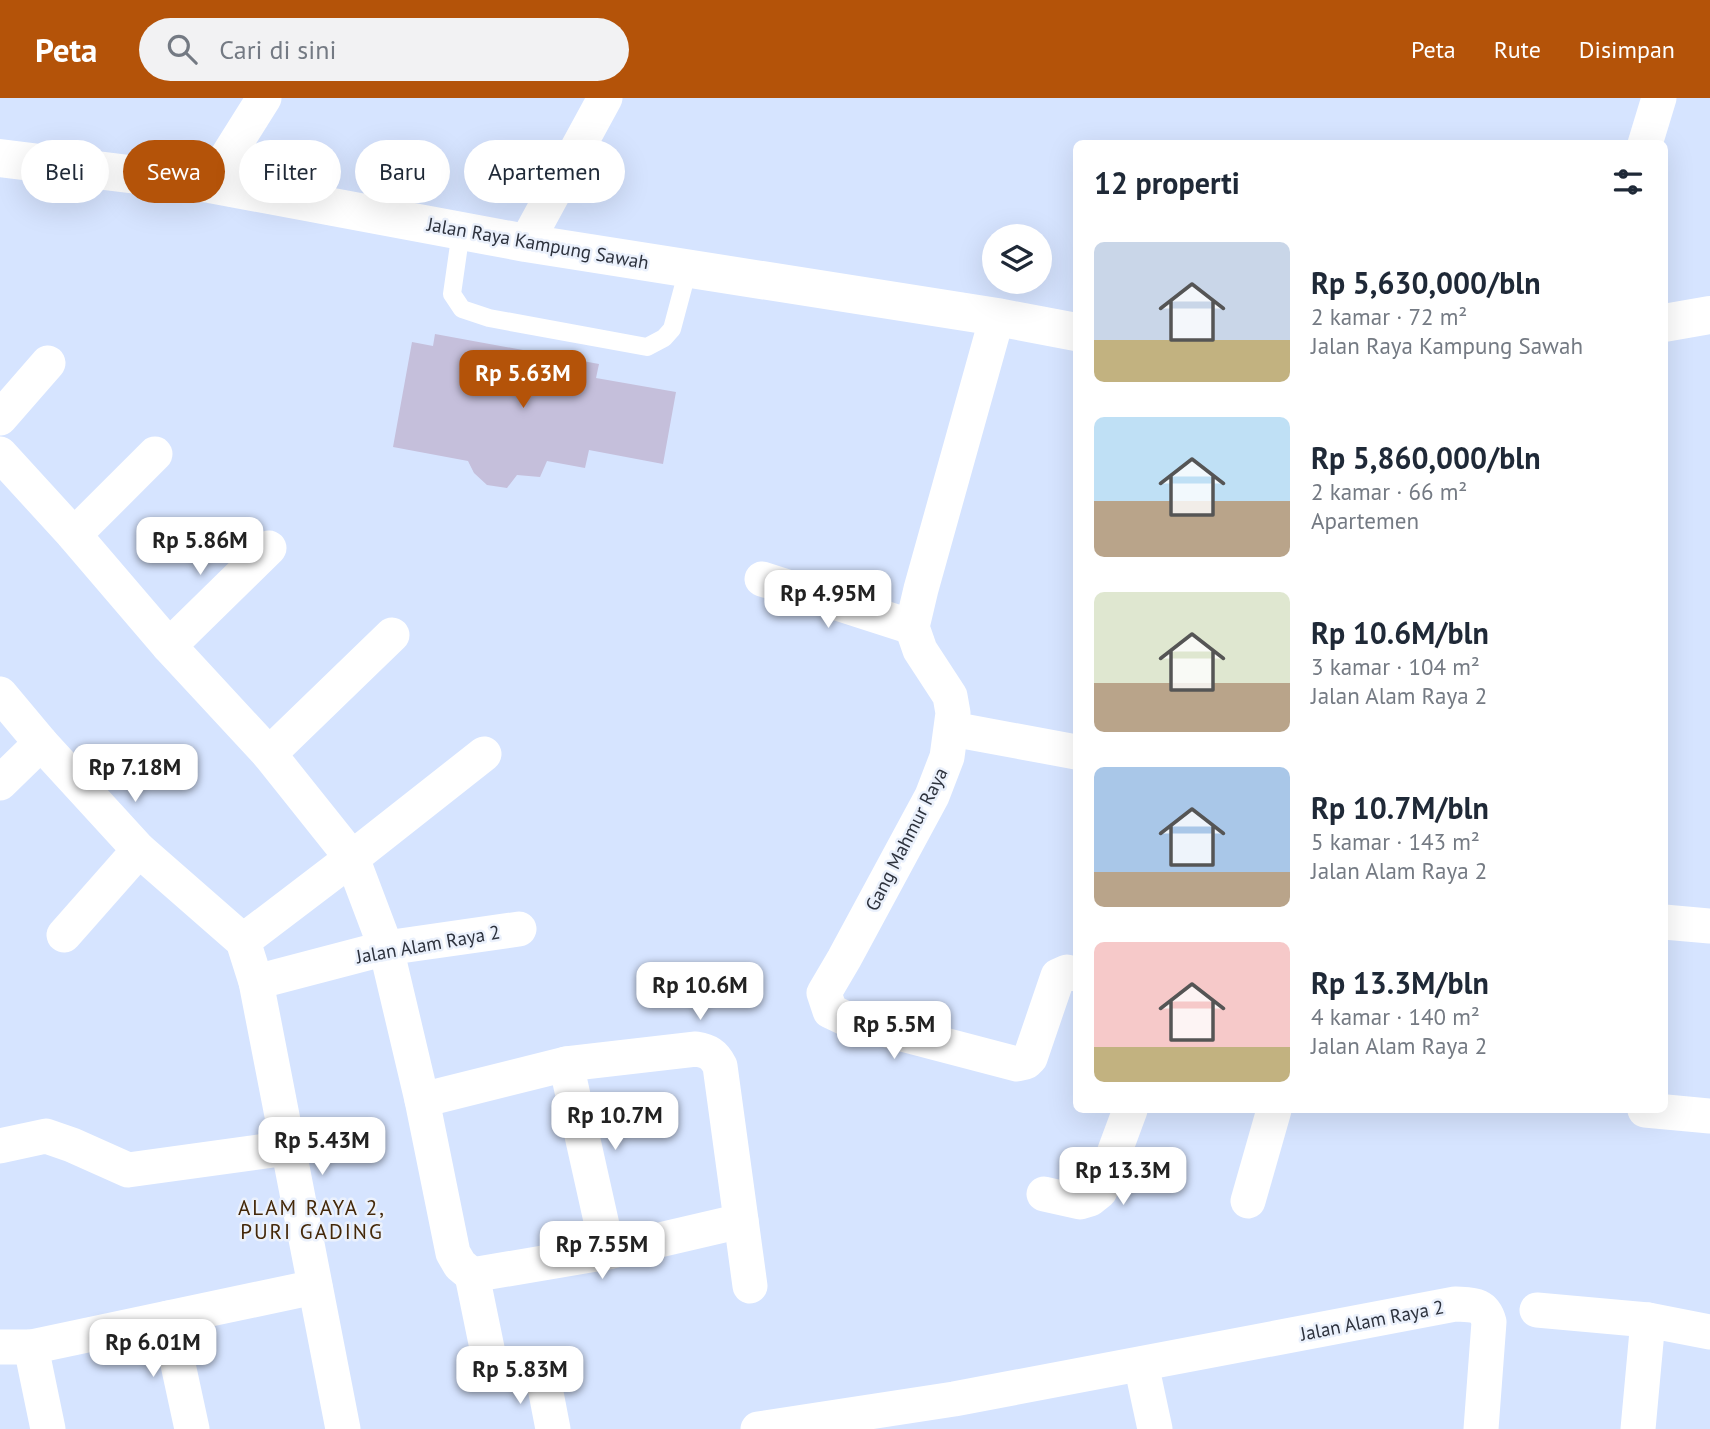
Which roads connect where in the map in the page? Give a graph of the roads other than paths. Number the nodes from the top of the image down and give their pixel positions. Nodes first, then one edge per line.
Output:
1 (264, 98) edge
2 (605, 98) edge
3 (1659, 98) edge
4 (1646, 140) edge
5 (0, 158) edge
6 (225, 159) edge
7 (123, 173) edge
8 (225, 187) edge
9 (461, 231) junction
10 (526, 243) junction
11 (688, 268) junction
12 (1710, 315) edge
13 (997, 317) junction
14 (1668, 322) edge
15 (1073, 331) edge
16 (48, 363) dead end
17 (0, 418) edge
18 (0, 454) edge
19 (155, 454) dead end
20 (74, 535) junction
21 (270, 548) dead end
22 (762, 579) dead end
23 (912, 627) junction
24 (392, 635) dead end
25 (169, 646) junction
26 (0, 694) edge
27 (952, 729) junction
28 (41, 743) junction
29 (1073, 751) edge
30 (269, 754) junction
31 (484, 754) dead end
32 (0, 783) edge
33 (139, 850) junction
34 (352, 858) junction
35 (1668, 922) edge
36 (1710, 926) edge
37 (519, 929) dead end
38 (64, 935) dead end
39 (243, 941) junction
40 (386, 948) junction
41 (1073, 973) edge
42 (256, 982) junction
43 (566, 1065) junction
44 (422, 1100) junction
45 (1668, 1112) edge
46 (1129, 1113) edge
47 (1273, 1113) edge
48 (1710, 1116) edge
49 (0, 1146) edge
50 (288, 1149) junction
51 (1044, 1194) dead end
52 (1248, 1201) dead end
53 (741, 1221) junction
54 (608, 1252) junction
55 (472, 1275) junction
56 (750, 1286) dead end
57 (315, 1287) junction
58 (1537, 1310) dead end
59 (168, 1318) junction
60 (1647, 1320) junction
61 (1710, 1332) edge
62 (16, 1347) edge
63 (488, 1353) dead end
64 (1141, 1364) junction
65 (542, 1372) dead end
66 (958, 1414) edge
67 (48, 1429) edge
68 (192, 1429) edge
69 (343, 1429) edge
70 (553, 1429) edge
71 (763, 1429) edge
72 (1155, 1429) edge
73 (1480, 1429) edge
74 (1638, 1429) edge

1 - 6 street
2 - 10 street
3 - 4 street
5 - 7 street, Jalan Raya Kampung Sawah
8 - 9 street, Jalan Raya Kampung Sawah
9 - 10 street, Jalan Raya Kampung Sawah
9 - 11 lane
10 - 11 street, Jalan Raya Kampung Sawah
11 - 13 street, Jalan Raya Kampung Sawah
12 - 14 street
13 - 15 street, Jalan Raya Kampung Sawah
13 - 23 street
16 - 17 street
18 - 20 street
19 - 20 street
20 - 25 street
21 - 25 street
22 - 23 street
23 - 27 street, Gang Mahmur Raya
24 - 30 street
25 - 30 street
26 - 28 street
27 - 29 street
27 - 41 street, Gang Mahmur Raya
28 - 32 street
28 - 33 street
30 - 34 street
31 - 34 street
33 - 38 street
33 - 39 street
34 - 39 street
34 - 40 street
35 - 36 street
37 - 40 street, Jalan Alam Raya 2
39 - 42 street
40 - 42 street, Jalan Alam Raya 2
40 - 44 street
42 - 50 street
43 - 44 street
43 - 53 street
43 - 54 street
44 - 55 street
45 - 48 street
46 - 51 street
47 - 52 street
49 - 50 street
50 - 57 street
53 - 54 street
53 - 56 street
54 - 55 street
55 - 63 street
57 - 59 street
57 - 69 street
58 - 60 street
59 - 62 street
59 - 68 street
60 - 61 street
60 - 74 street
62 - 67 street
64 - 66 street, Jalan Alam Raya 2
64 - 72 street
64 - 73 street, Jalan Alam Raya 2
65 - 70 street
66 - 71 street, Jalan Alam Raya 2

